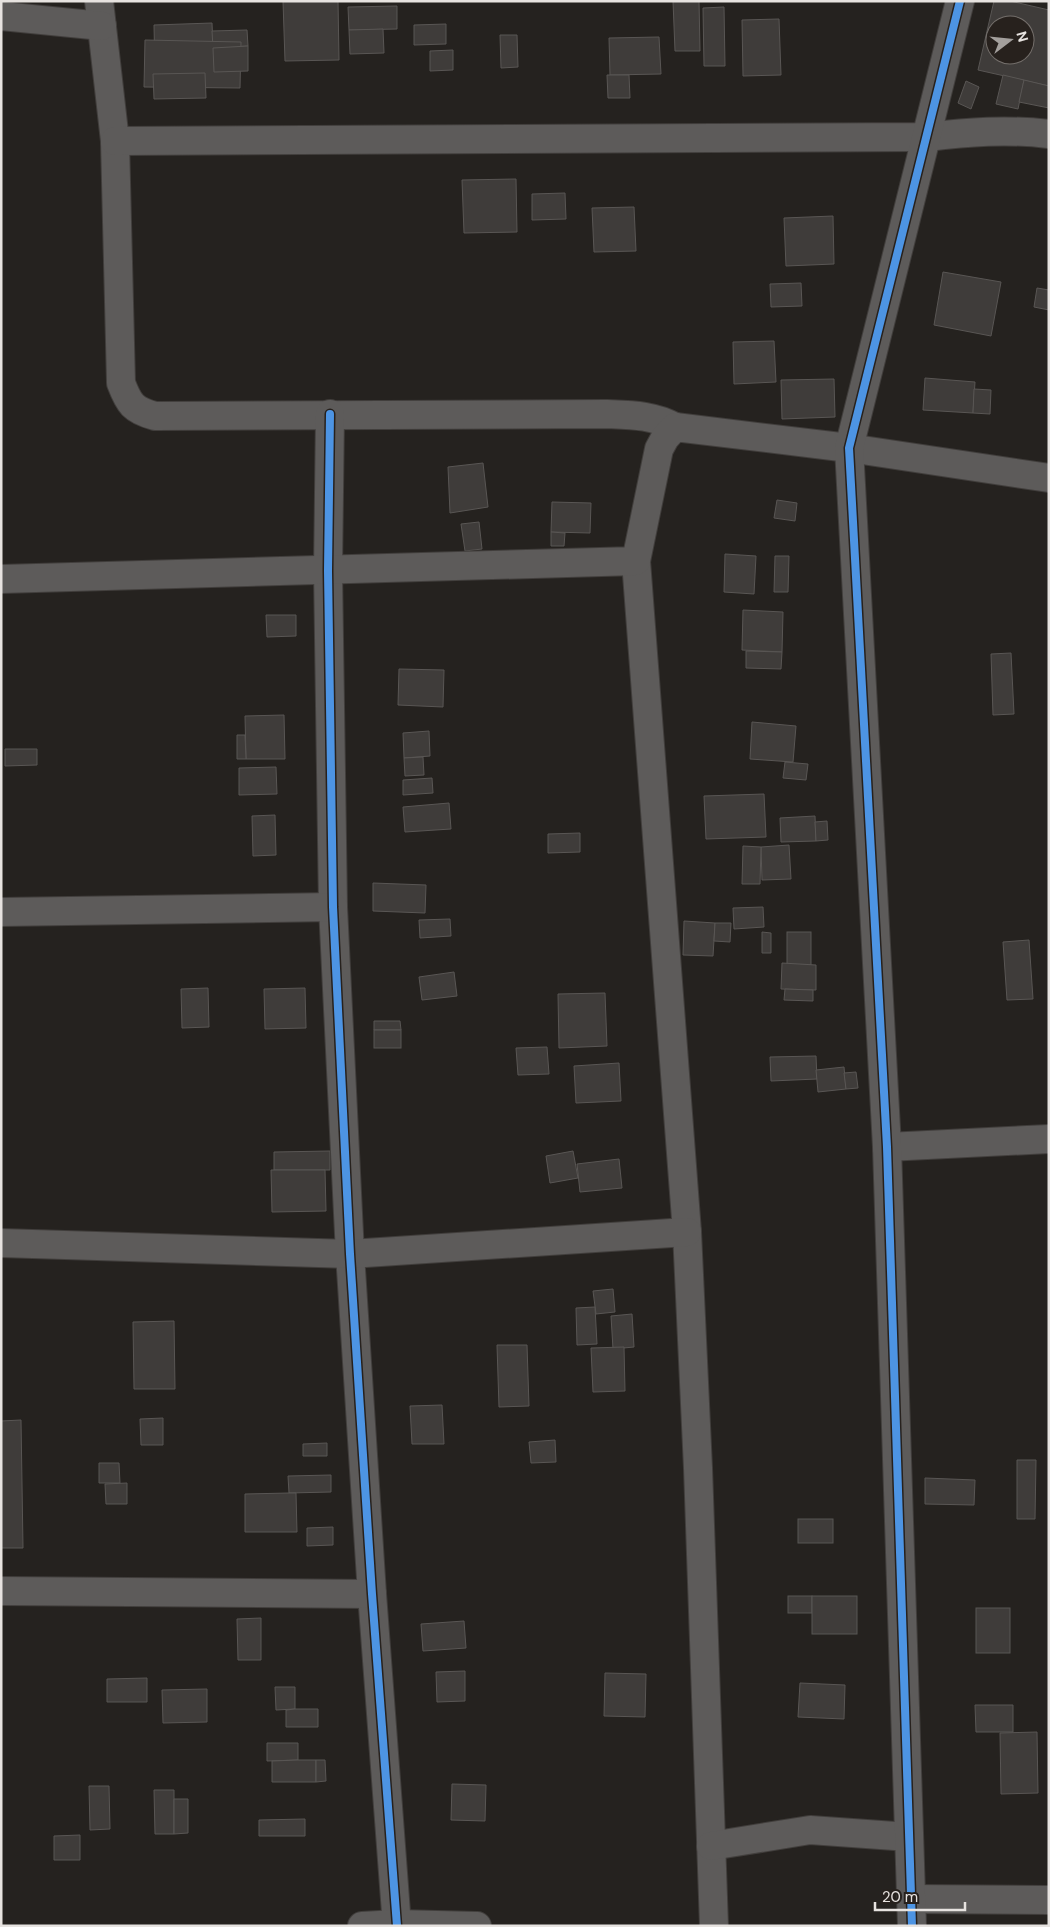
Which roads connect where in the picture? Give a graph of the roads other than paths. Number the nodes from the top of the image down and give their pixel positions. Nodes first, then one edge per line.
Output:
1 (960, 1) edge
2 (100, 14) edge
3 (1, 16) edge
4 (1049, 134) edge
5 (926, 137) junction
6 (115, 141) junction
7 (330, 414) junction
8 (675, 427) junction
9 (848, 448) junction
10 (1049, 478) edge
11 (636, 561) junction
12 (328, 571) junction
13 (1, 579) edge
14 (333, 906) junction
15 (1, 912) edge
16 (1049, 1139) edge
17 (887, 1147) junction
18 (687, 1232) junction
19 (1, 1244) edge
20 (350, 1254) junction
21 (1, 1592) edge
22 (372, 1594) junction
23 (909, 1837) junction
24 (711, 1846) junction
25 (1049, 1900) edge
26 (912, 1912) edge
27 (397, 1925) edge
28 (362, 1926) edge
29 (478, 1926) edge
30 (714, 1926) edge

1 - 5 street
2 - 3 street
2 - 6 street
4 - 5 street
5 - 6 street
5 - 9 street
6 - 7 street
7 - 8 street
7 - 12 street
8 - 9 street
8 - 11 street
9 - 10 street
9 - 17 street
11 - 12 street
11 - 18 street
12 - 13 street
12 - 14 street
14 - 15 street
14 - 20 street
16 - 17 street
17 - 23 street
18 - 20 street
18 - 24 street
19 - 20 street
20 - 22 street
21 - 22 street
22 - 27 street
23 - 24 street
23 - 26 street
24 - 30 street
25 - 26 street
27 - 28 street
27 - 29 street

